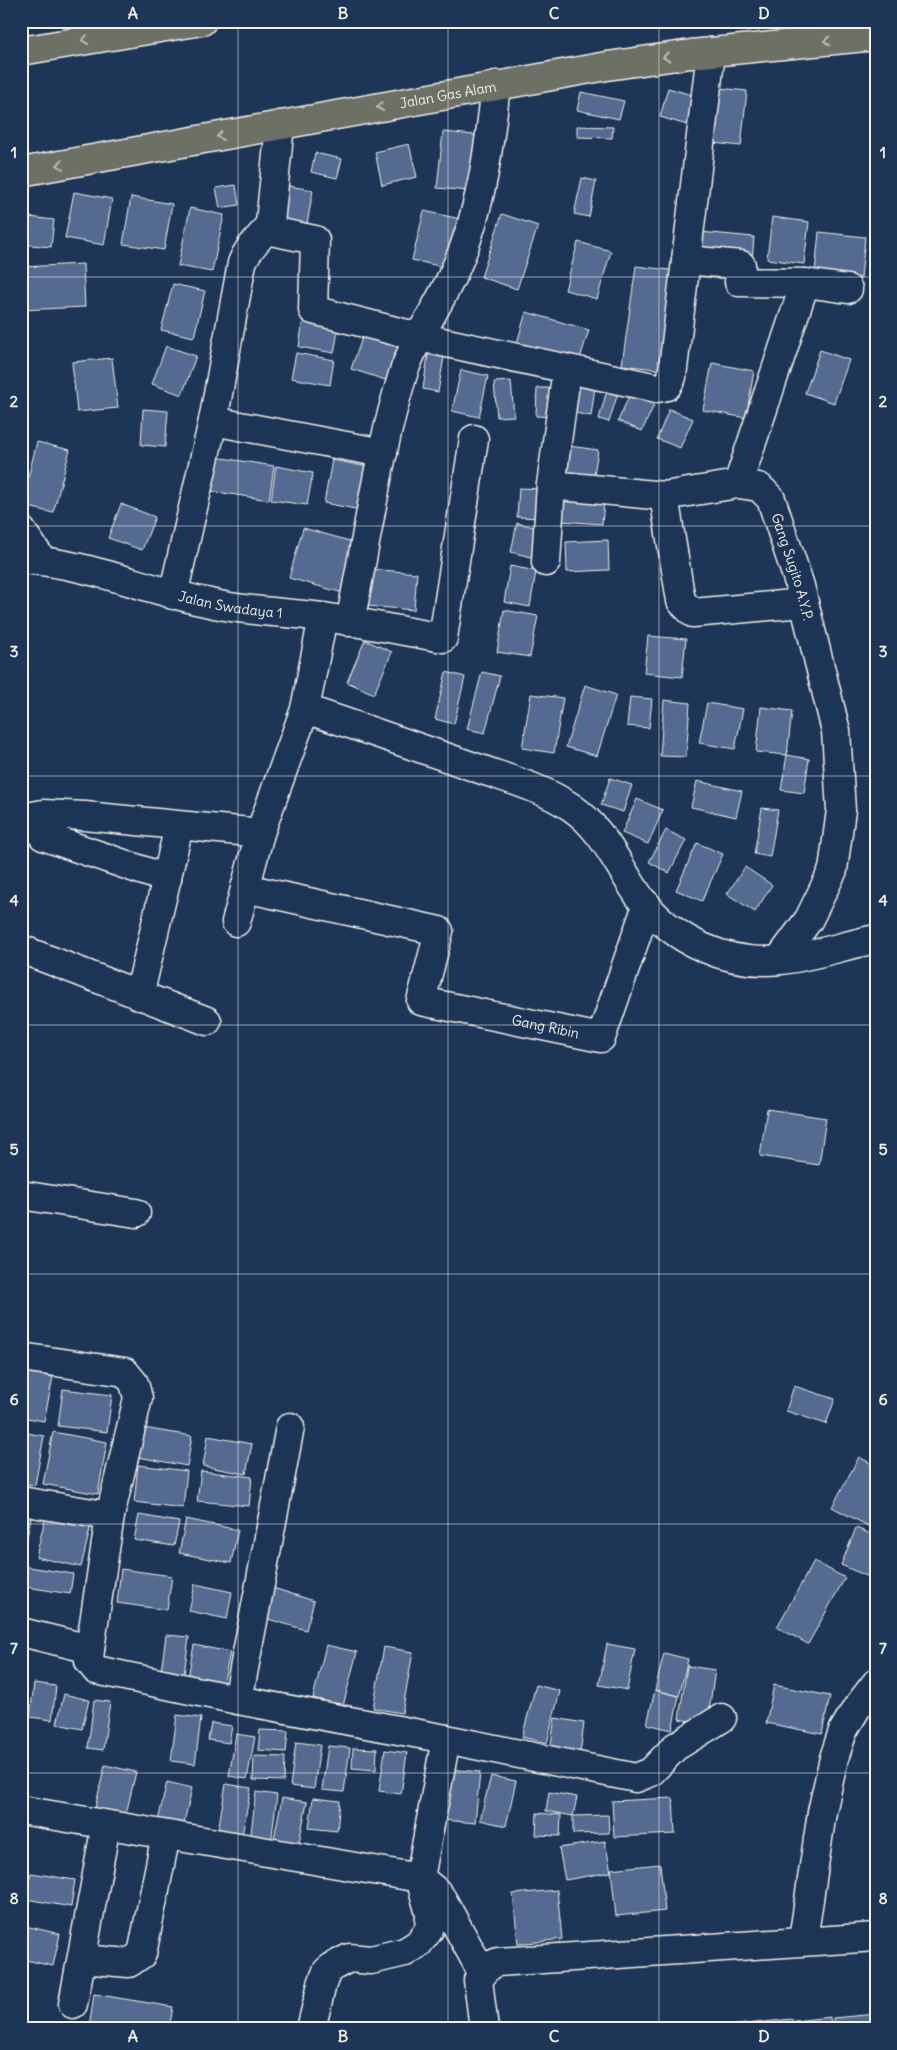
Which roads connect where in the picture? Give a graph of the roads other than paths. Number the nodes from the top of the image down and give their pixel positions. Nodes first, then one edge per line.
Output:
1 (202, 21) edge
2 (876, 36) edge
3 (21, 51) edge
4 (711, 52) junction
5 (496, 85) junction
6 (280, 125) junction
7 (21, 172) edge
8 (266, 230) junction
9 (686, 260) junction
10 (805, 283) junction
11 (848, 289) dead end
12 (419, 337) junction
13 (567, 369) junction
14 (213, 421) junction
15 (474, 439) dead end
16 (383, 453) junction
17 (738, 484) junction
18 (551, 485) junction
19 (664, 496) junction
20 (21, 530) edge
21 (32, 560) edge
22 (546, 562) dead end
23 (173, 595) junction
24 (803, 603) junction
25 (323, 617) junction
26 (350, 622) junction
27 (305, 709) junction
28 (21, 818) edge
29 (179, 826) junction
30 (260, 833) junction
31 (42, 836) dead end
32 (167, 879) junction
33 (245, 888) junction
34 (647, 905) junction
35 (236, 922) dead end
36 (876, 939) edge
37 (21, 949) edge
38 (779, 960) junction
39 (139, 996) junction
40 (207, 1021) dead end
41 (21, 1195) edge
42 (136, 1214) dead end
43 (21, 1357) edge
44 (290, 1427) dead end
45 (21, 1501) edge
46 (110, 1516) junction
47 (21, 1632) edge
48 (90, 1649) junction
49 (876, 1683) edge
50 (238, 1700) junction
51 (722, 1718) dead end
52 (446, 1739) junction
53 (21, 1810) edge
54 (106, 1825) junction
55 (166, 1835) junction
56 (420, 1878) junction
57 (876, 1937) edge
58 (803, 1940) junction
59 (82, 1959) junction
60 (482, 1972) junction
61 (73, 2004) dead end
62 (311, 2029) edge
63 (484, 2029) edge

1 -> 3 main road
2 -> 4 main road, Jalan Gas Alam
4 -> 5 main road, Jalan Gas Alam
4 - 9 street
5 -> 6 main road, Jalan Gas Alam
5 - 12 street
6 -> 7 main road, Jalan Gas Alam
6 - 8 street
8 - 12 street
8 - 14 street
9 - 10 street
9 - 13 street
10 - 11 street
10 - 17 street
12 - 13 street
12 - 16 street
13 - 18 street
14 - 16 street
14 - 23 street
15 - 26 street, Jalan Swadaya 1
16 - 26 street
17 - 19 street, Gang Sugito A.Y.P.
17 - 24 street, Gang Sugito A.Y.P.
18 - 19 street, Gang Sugito A.Y.P.
18 - 22 street
19 - 24 street
20 - 21 street
21 - 23 street, Jalan Swadaya 1
23 - 25 street, Jalan Swadaya 1
24 - 38 street, Gang Sugito A.Y.P.
25 - 26 street, Jalan Swadaya 1
25 - 27 street
27 - 30 street
27 - 34 street
28 - 29 street
29 - 30 street
29 - 32 street
30 - 33 street
31 - 32 street
32 - 39 street
33 - 34 street, Gang Ribin
33 - 35 street
34 - 38 street
36 - 38 street
37 - 39 street
39 - 40 street
41 - 42 street
43 - 46 street
44 - 50 street
45 - 46 street
46 - 48 street
47 - 48 street
48 - 50 street
49 - 58 street
50 - 52 street
51 - 52 street
52 - 56 street
53 - 54 street
54 - 55 street
54 - 59 street
55 - 56 street
55 - 59 street
56 - 60 street
56 - 62 street
57 - 58 street
58 - 60 street
59 - 61 street
60 - 63 street

